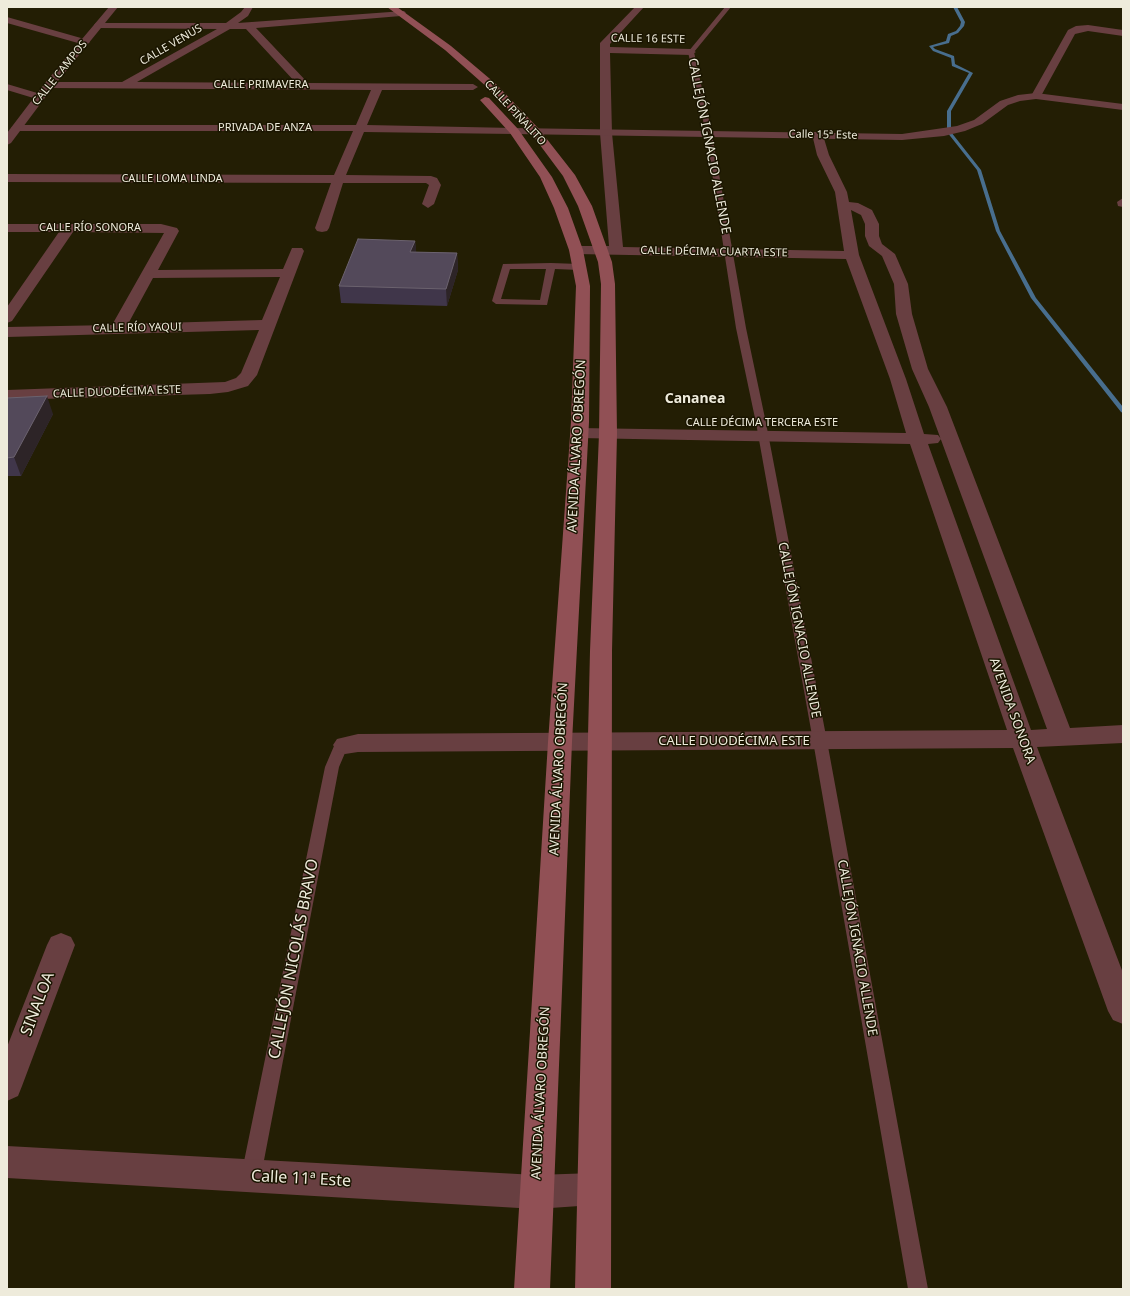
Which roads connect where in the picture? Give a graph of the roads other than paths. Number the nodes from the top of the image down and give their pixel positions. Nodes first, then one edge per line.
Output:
1 (114, 7) edge
2 (249, 7) edge
3 (353, 7) edge
4 (640, 7) edge
5 (728, 7) edge
6 (389, 11) edge
7 (373, 12) edge
8 (7, 20) edge
9 (99, 25) junction
10 (228, 26) junction
11 (249, 26) junction
12 (1123, 32) edge
13 (85, 42) junction
14 (432, 50) dead end
15 (605, 50) junction
16 (691, 52) junction
17 (461, 77) dead end
18 (126, 84) junction
19 (49, 85) junction
20 (304, 86) junction
21 (378, 86) junction
22 (7, 87) edge
23 (473, 87) junction
24 (1036, 96) junction
25 (40, 97) junction
26 (1123, 107) edge
27 (17, 128) junction
28 (359, 128) junction
29 (514, 131) junction
30 (536, 131) junction
31 (606, 133) junction
32 (709, 134) junction
33 (818, 134) junction
34 (7, 141) edge
35 (7, 178) edge
36 (338, 179) junction
37 (428, 204) dead end
38 (843, 206) junction
39 (7, 228) edge
40 (69, 228) junction
41 (322, 228) dead end
42 (608, 250) junction
43 (297, 251) dead end
44 (730, 253) junction
45 (852, 255) junction
46 (578, 258) junction
47 (551, 266) junction
48 (288, 273) junction
49 (148, 274) junction
50 (7, 318) edge
51 (267, 325) junction
52 (118, 328) junction
53 (7, 332) edge
54 (7, 395) edge
55 (579, 428) junction
56 (608, 428) junction
57 (762, 429) junction
58 (915, 432) junction
59 (947, 432) junction
60 (1123, 734) edge
61 (1062, 737) junction
62 (1022, 739) junction
63 (820, 740) junction
64 (599, 741) junction
65 (560, 742) junction
66 (345, 745) joint
67 (61, 945) dead end
68 (1123, 1011) edge
69 (7, 1086) edge
70 (7, 1162) edge
71 (252, 1176) junction
72 (594, 1189) junction
73 (536, 1192) junction
74 (532, 1289) edge
75 (593, 1289) edge
76 (918, 1289) edge

1 - 9 street, CALLE CAMPOS
2 - 10 street, CALLE VENUS
3 - 7 street
4 - 15 street, AVENIDA ÁLVARO OBREGÓN
5 - 16 lane, CALLEJÓN IGNACIO ALLENDE
6 - 7 main road, CALLE PIÑALITO
6 - 14 main road, CALLE PIÑALITO
6 - 30 main road, CALLE PIÑALITO
7 - 11 street
8 - 13 street
9 - 10 street
9 - 13 street, CALLE CAMPOS
10 - 11 street
10 - 18 street, CALLE VENUS
11 - 20 street
12 - 24 street
13 - 19 street, CALLE CAMPOS
15 - 16 street, CALLE 16 ESTE
15 - 31 street, AVENIDA ÁLVARO OBREGÓN
16 - 32 lane, CALLEJÓN IGNACIO ALLENDE
17 - 23 main road, CALLE PIÑALITO
18 - 19 street, CALLE PRIMAVERA
18 - 20 street, CALLE PRIMAVERA
19 - 25 street, CALLE CAMPOS
20 - 21 street, CALLE PRIMAVERA
21 - 23 street, CALLE PRIMAVERA
21 - 28 street
22 - 25 street
23 - 29 main road, CALLE PIÑALITO
24 - 26 street, Calle 15ª Este
24 - 33 street, Calle 15ª Este
25 - 27 street, CALLE CAMPOS
27 - 28 street, PRIVADA DE ANZA
27 - 34 street, CALLE CAMPOS
28 - 29 street, PRIVADA DE ANZA
28 - 36 street
29 - 30 street, Calle 15ª Este
29 - 46 main road, CALLE PIÑALITO
30 - 31 street, Calle 15ª Este
30 - 42 main road, CALLE PIÑALITO
31 - 32 street, Calle 15ª Este
31 - 42 street, AVENIDA ÁLVARO OBREGÓN
32 - 33 street, Calle 15ª Este
32 - 44 lane, CALLEJÓN IGNACIO ALLENDE
33 - 38 street
35 - 36 street, CALLE LOMA LINDA
36 - 37 street, CALLE LOMA LINDA
36 - 41 street
38 - 45 street
38 - 59 street
39 - 40 street, CALLE RÍO SONORA
40 - 49 street, CALLE RÍO SONORA
40 - 50 street
42 - 44 street, CALLE DÉCIMA CUARTA ESTE
42 - 46 street, CALLE DÉCIMA CUARTA ESTE
42 - 56 main road, AVENIDA ÁLVARO OBREGÓN
43 - 48 street
44 - 45 street, CALLE DÉCIMA CUARTA ESTE
44 - 57 lane, CALLEJÓN IGNACIO ALLENDE
45 - 58 street, AVENIDA SONORA
46 - 47 lane
46 - 55 main road, AVENIDA ÁLVARO OBREGÓN
47 - 47 lane
48 - 49 street
48 - 51 street
49 - 52 street
51 - 52 street, CALLE RÍO YAQUI
51 - 54 street, CALLE DUODÉCIMA ESTE
52 - 53 street, CALLE RÍO YAQUI
55 - 56 street, CALLE DÉCIMA TERCERA ESTE
55 - 65 main road, AVENIDA ÁLVARO OBREGÓN
56 - 57 street, CALLE DÉCIMA TERCERA ESTE
56 - 64 main road, AVENIDA ÁLVARO OBREGÓN
57 - 58 street, CALLE DÉCIMA TERCERA ESTE
57 - 63 lane, CALLEJÓN IGNACIO ALLENDE
58 - 59 street
58 - 62 street, AVENIDA SONORA
59 - 61 street
60 - 61 street, CALLE DUODÉCIMA ESTE
61 - 62 street, CALLE DUODÉCIMA ESTE
62 - 63 street, CALLE DUODÉCIMA ESTE
62 - 68 street, AVENIDA SONORA
63 - 64 street, CALLE DUODÉCIMA ESTE
63 - 76 lane, CALLEJÓN IGNACIO ALLENDE
64 - 65 street, CALLE DUODÉCIMA ESTE
64 - 72 main road, AVENIDA ÁLVARO OBREGÓN
65 - 66 street, CALLE DUODÉCIMA ESTE
65 - 73 main road, AVENIDA ÁLVARO OBREGÓN
66 - 71 lane, CALLEJÓN NICOLÁS BRAVO
67 - 69 street, SINALOA
70 - 71 street, Calle 11ª Este
71 - 73 street, Calle 11ª Este
72 - 73 street, Calle 11ª Este
72 - 75 main road, AVENIDA ÁLVARO OBREGÓN
73 - 74 main road, AVENIDA ÁLVARO OBREGÓN

